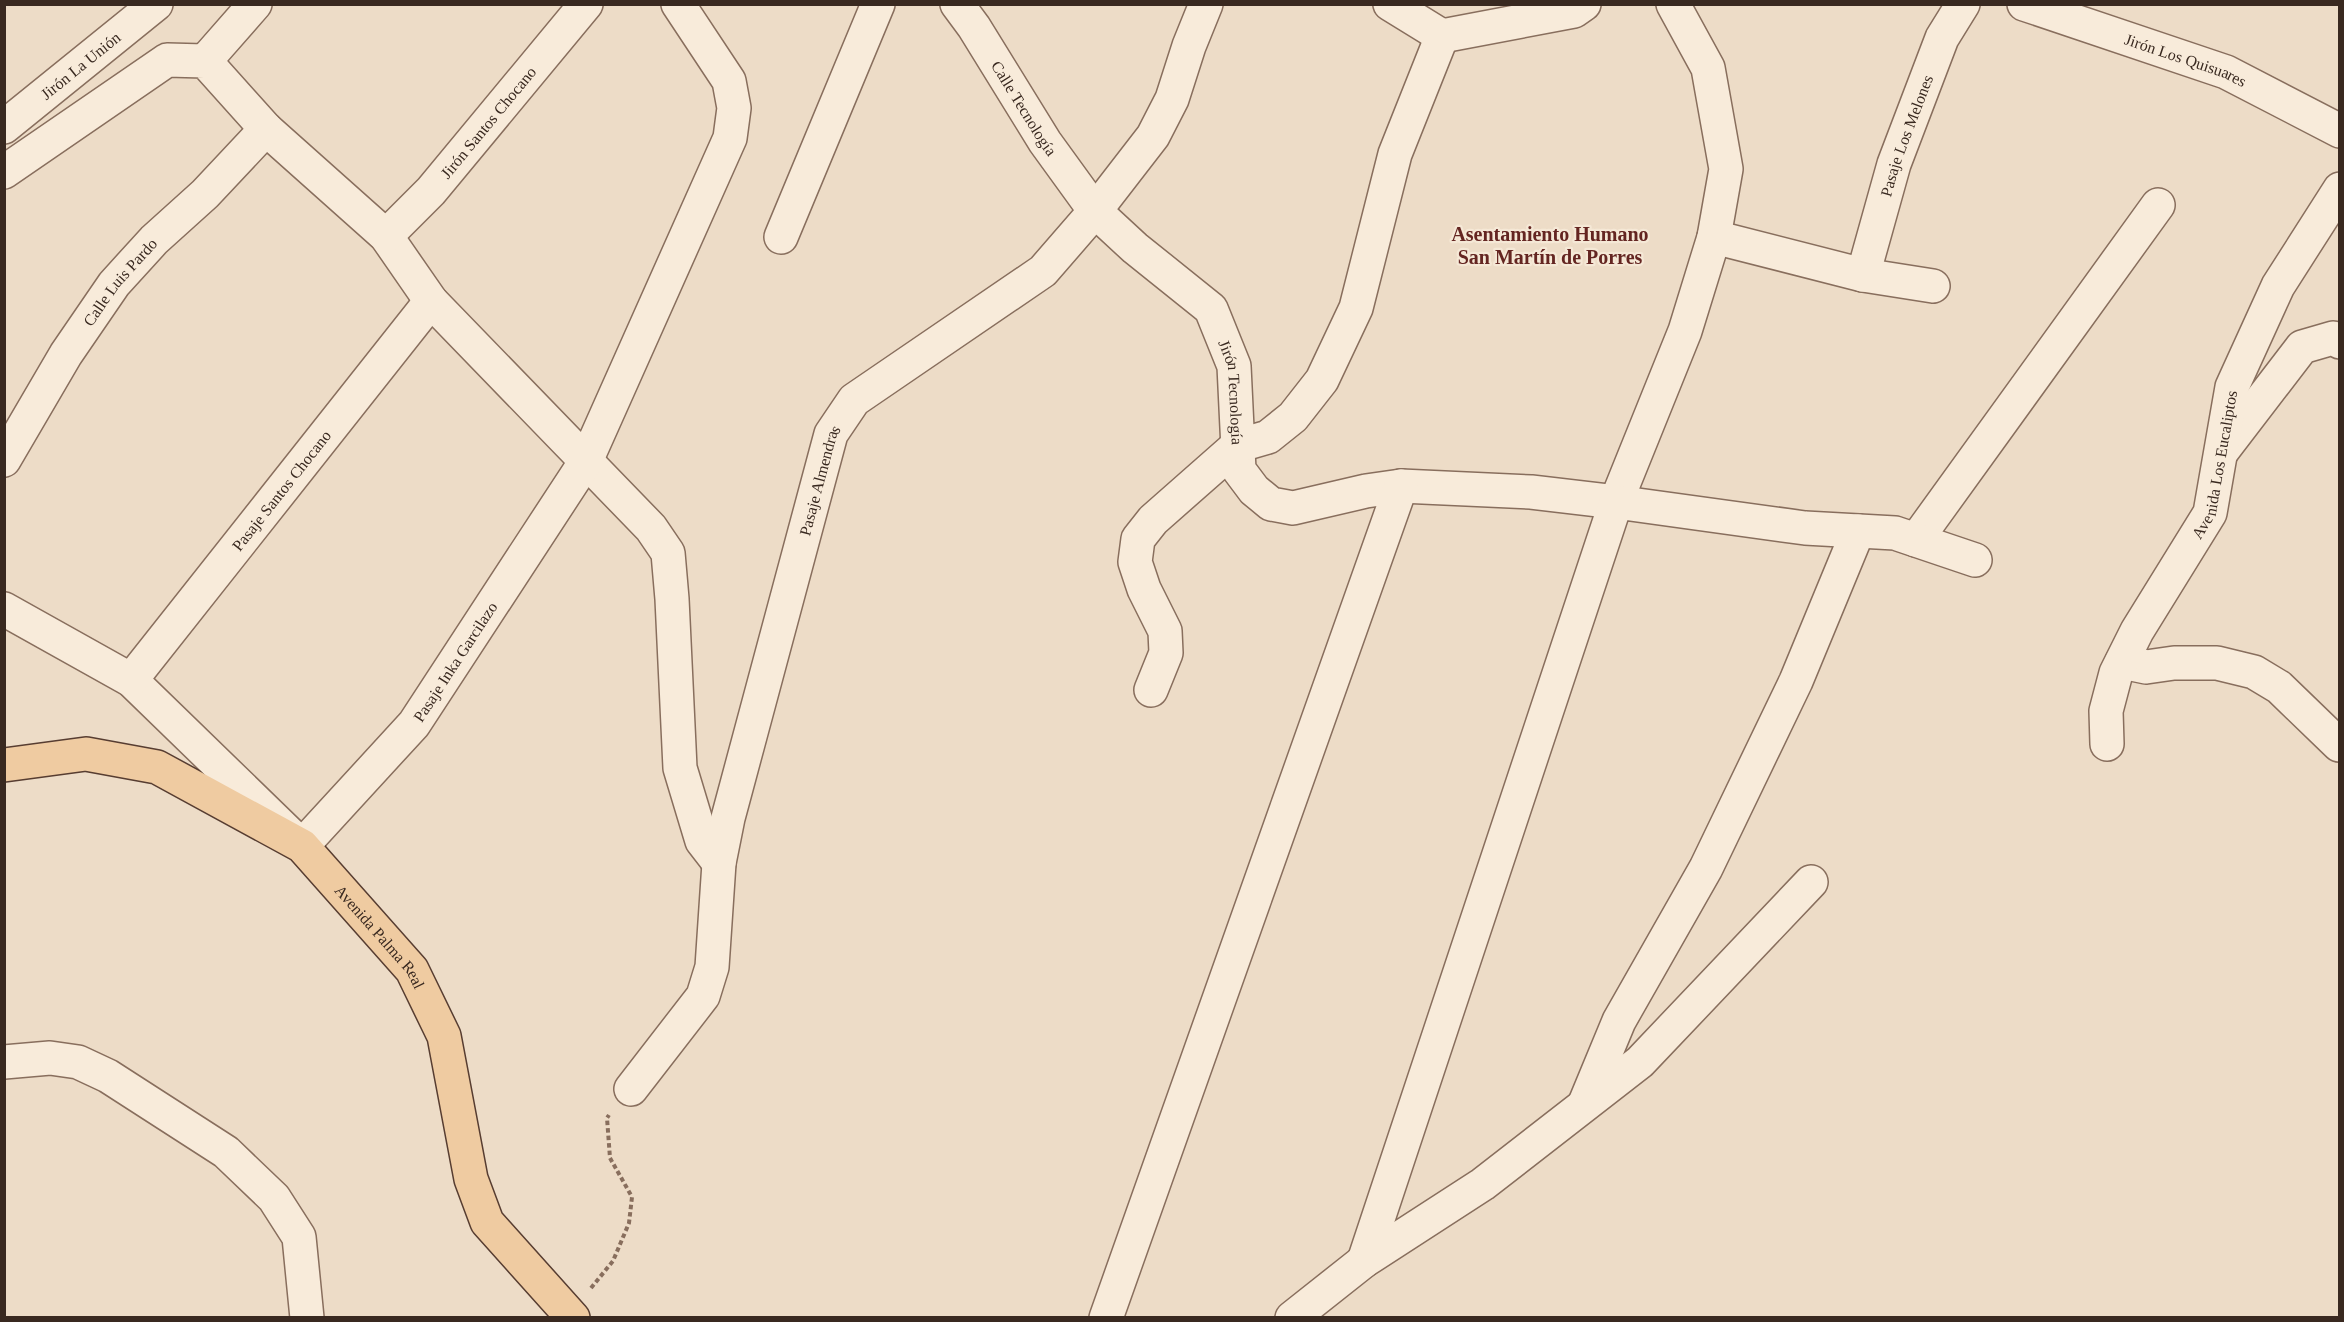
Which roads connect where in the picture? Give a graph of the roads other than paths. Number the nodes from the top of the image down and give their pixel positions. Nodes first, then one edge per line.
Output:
1 (156, 4) edge
2 (255, 4) edge
3 (586, 4) edge
4 (678, 4) edge
5 (878, 4) edge
6 (957, 4) edge
7 (1206, 4) edge
8 (1390, 4) edge
9 (1584, 4) edge
10 (1672, 4) edge
11 (1964, 4) edge
12 (2024, 4) edge
13 (1442, 36) junction
14 (205, 61) junction
15 (4, 127) edge
16 (266, 129) junction
17 (2340, 132) edge
18 (4, 172) edge
19 (2340, 189) edge
20 (2158, 205) dead end
21 (1095, 211) junction
22 (386, 236) junction
23 (781, 237) dead end
24 (1714, 237) junction
25 (1863, 275) junction
26 (1933, 286) dead end
27 (430, 301) junction
28 (2340, 342) edge
29 (1237, 446) junction
30 (2220, 454) junction
31 (4, 460) edge
32 (586, 461) junction
33 (1401, 486) junction
34 (1616, 502) junction
35 (1857, 531) junction
36 (1916, 540) junction
37 (1975, 560) dead end
38 (4, 609) edge
39 (2122, 662) junction
40 (132, 680) junction
41 (1151, 690) dead end
42 (2107, 744) dead end
43 (2339, 745) edge
44 (2340, 754) edge
45 (4, 765) edge
46 (302, 846) junction
47 (719, 863) junction
48 (1811, 882) dead end
49 (4, 1062) edge
50 (631, 1089) road end
51 (1584, 1105) junction
52 (1364, 1261) junction
53 (572, 1316) edge
54 (307, 1317) edge
55 (1106, 1317) edge
56 (1292, 1317) edge

1 - 15 street, Jirón La Unión
2 - 14 street
3 - 22 street, Jirón Santos Chocano
4 - 32 street, Pasaje Inka Garcilazo
5 - 23 street
6 - 21 street, Calle Tecnología
7 - 21 street
8 - 13 street
9 - 13 street
10 - 24 street
11 - 25 street, Pasaje Los Melones
12 - 17 street, Jirón Los Quisuares
13 - 29 street
14 - 16 street
14 - 18 street
16 - 22 street
16 - 31 street, Calle Luis Pardo
19 - 30 street, Avenida Los Eucaliptos
20 - 36 street
21 - 29 street, Jirón Tecnología
21 - 47 street, Pasaje Almendras
22 - 27 street
24 - 25 street
24 - 34 street
25 - 26 street
27 - 32 street
27 - 40 street, Pasaje Santos Chocano
28 - 30 street
29 - 33 street, Jirón Tecnología
29 - 41 street
30 - 39 street, Avenida Los Eucaliptos
32 - 46 street, Pasaje Inka Garcilazo
32 - 47 street
33 - 34 street, Jirón Tecnología
33 - 55 street
34 - 35 street, Jirón Tecnología
34 - 52 street
35 - 36 street, Jirón Tecnología
35 - 51 street
36 - 37 street, Jirón Tecnología
38 - 40 street
39 - 42 street, Avenida Los Eucaliptos
39 - 43 street
40 - 46 street
43 - 44 street
45 - 46 main road, Avenida Palma Real
46 - 53 main road, Avenida Palma Real
47 - 50 street, Pasaje Almendras
48 - 51 street
49 - 54 street
51 - 52 street
52 - 56 street

